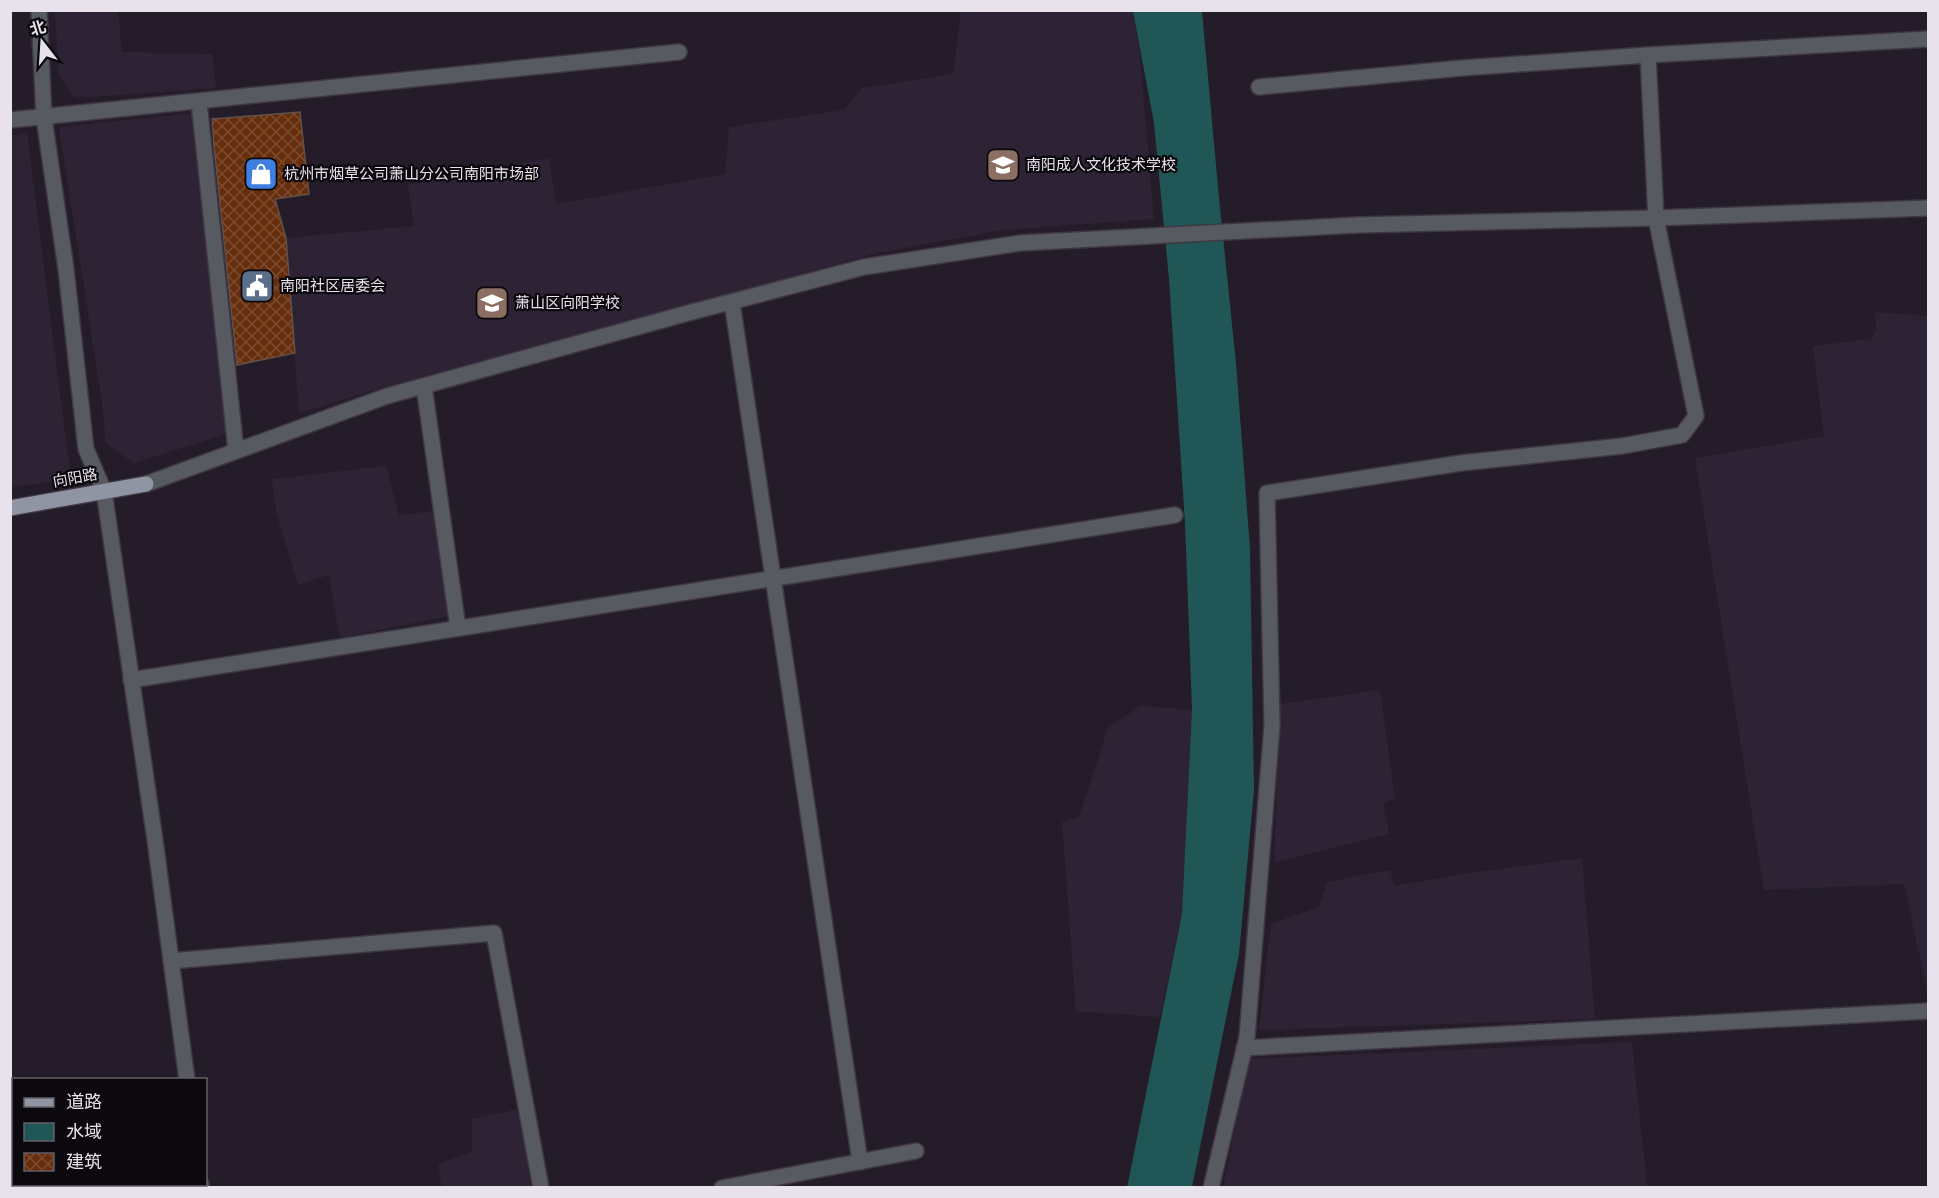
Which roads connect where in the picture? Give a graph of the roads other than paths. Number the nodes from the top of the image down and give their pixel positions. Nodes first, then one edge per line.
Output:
1 (39, 10) edge
2 (1929, 39) edge
3 (679, 52) dead end
4 (1648, 55) junction
5 (1259, 87) dead end
6 (200, 102) junction
7 (44, 118) junction
8 (10, 120) edge
9 (1929, 208) edge
10 (1656, 218) junction
11 (732, 302) junction
12 (424, 386) junction
13 (236, 451) junction
14 (146, 484) joint
15 (104, 491) junction
16 (10, 508) edge
17 (1175, 515) dead end
18 (773, 579) junction
19 (458, 628) junction
20 (131, 680) junction
21 (171, 961) junction
22 (1929, 1011) edge
23 (1244, 1048) junction
24 (187, 1078) edge
25 (916, 1151) dead end
26 (860, 1162) junction
27 (541, 1188) edge
28 (722, 1188) edge
29 (1211, 1188) edge

1 - 7 street
2 - 4 street
3 - 6 street
4 - 5 street
4 - 10 street
6 - 7 street
6 - 13 street
7 - 8 street
7 - 15 street
9 - 10 street
10 - 11 street
10 - 23 street
11 - 12 street
11 - 18 street
12 - 13 street
12 - 19 street
13 - 14 street
14 - 15 main road, 向阳路
15 - 16 main road, 向阳路
15 - 20 street
17 - 18 street
18 - 19 street
18 - 26 street
19 - 20 street
20 - 21 street
21 - 24 street
21 - 27 street
22 - 23 street
23 - 29 street
25 - 26 street
26 - 28 street

